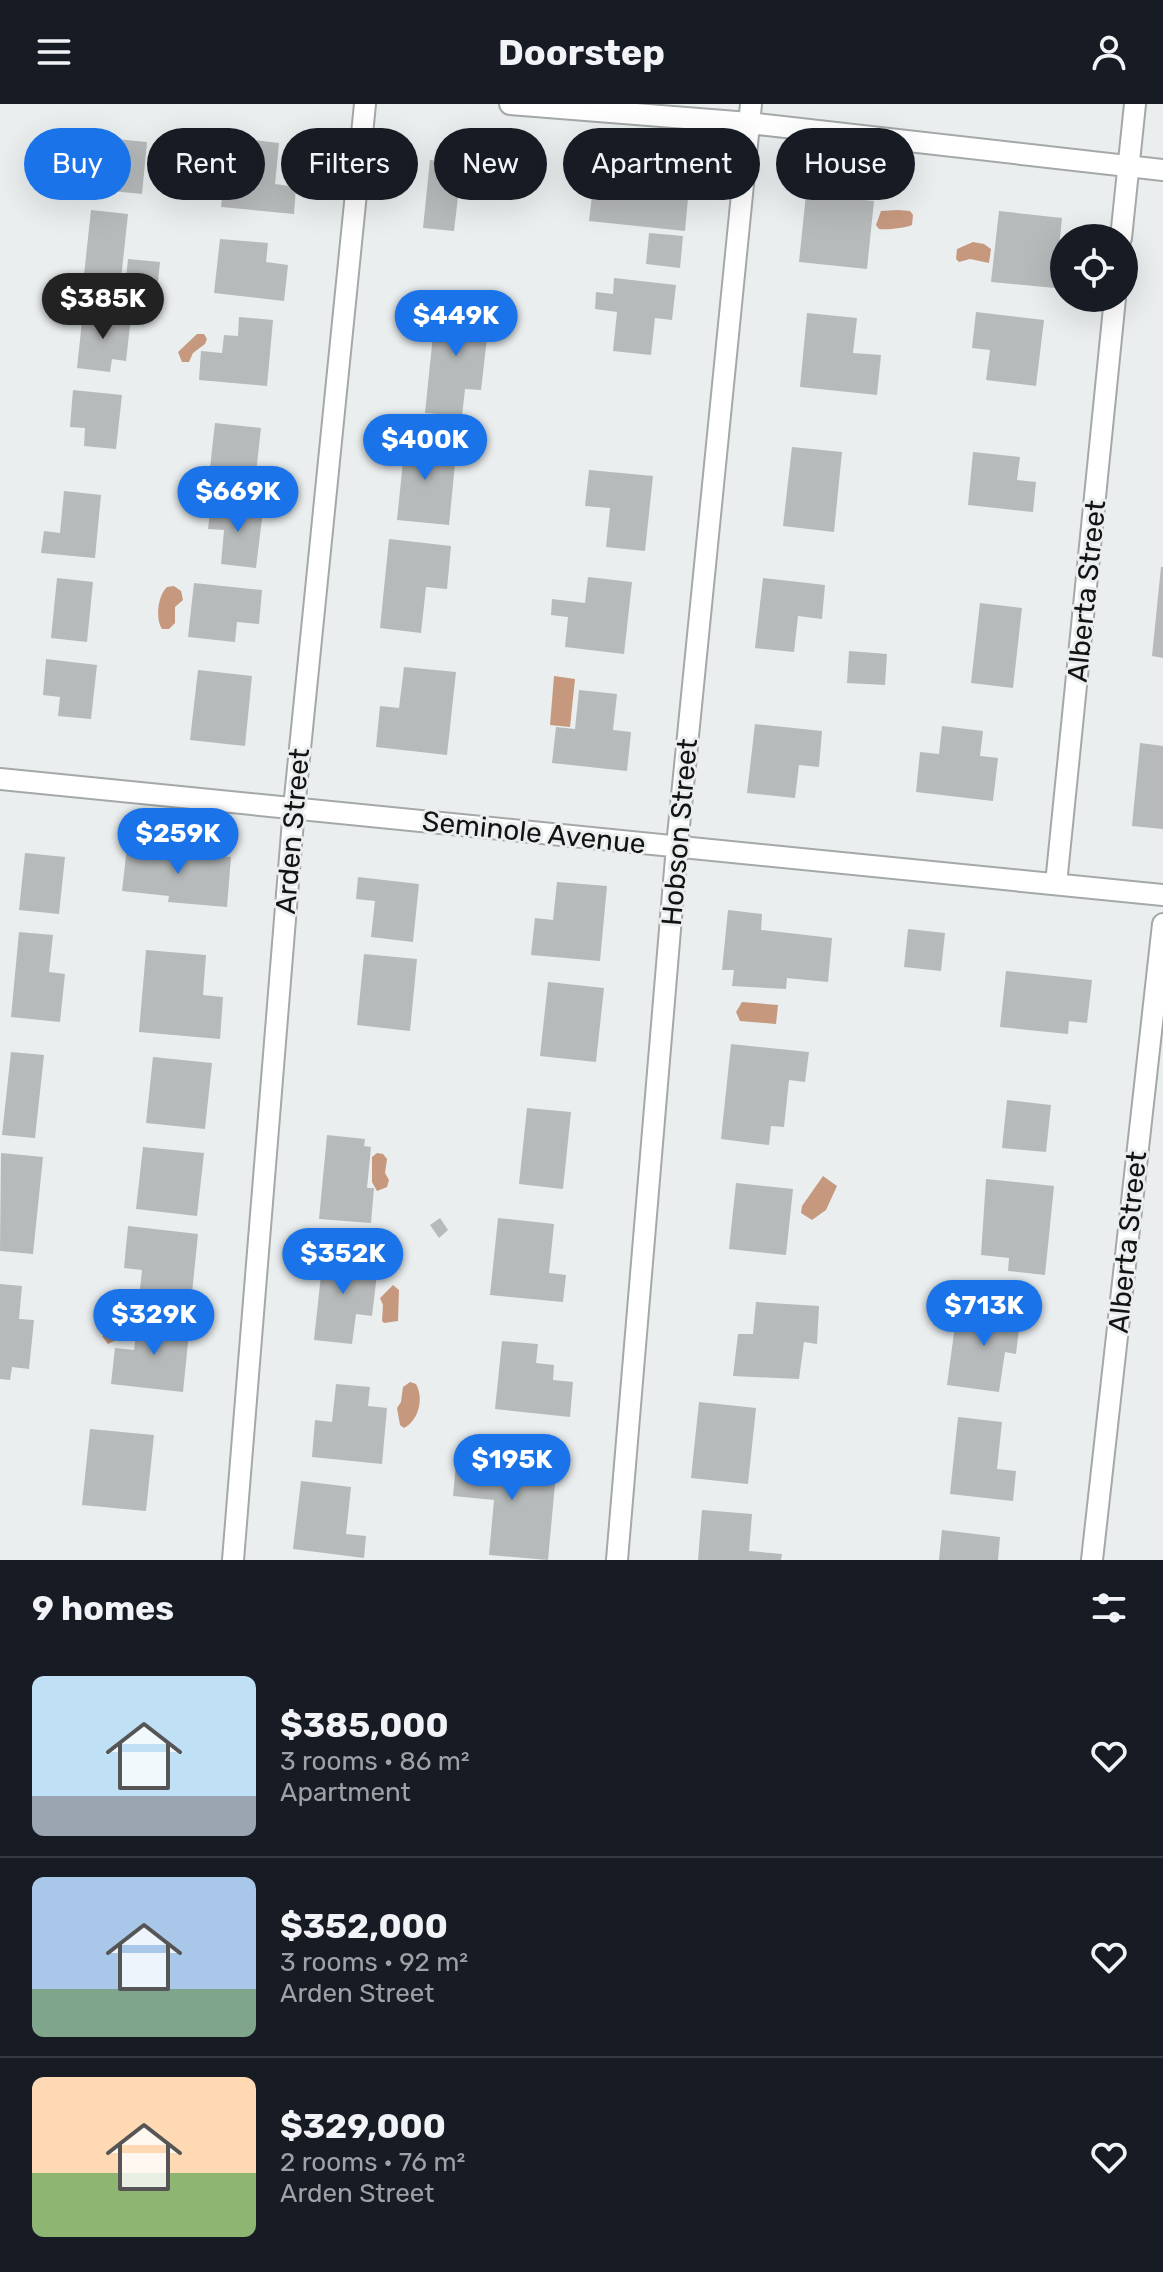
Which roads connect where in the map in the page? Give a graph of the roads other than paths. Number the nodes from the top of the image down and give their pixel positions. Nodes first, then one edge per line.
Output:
1 (365, 104) edge
2 (510, 104) edge
3 (1135, 104) edge
4 (750, 114) edge
5 (1128, 166) junction
6 (1163, 170) edge
7 (1122, 224) edge
8 (1114, 312) edge
9 (0, 779) edge
10 (294, 808) junction
11 (677, 846) junction
12 (1056, 884) junction
13 (1163, 895) edge
14 (1163, 924) edge
15 (233, 1560) edge
16 (617, 1560) edge
17 (1092, 1560) edge

1 - 10 street, Arden Street
2 - 4 street
3 - 5 street
4 - 5 street
4 - 11 street, Hobson Street
5 - 6 street
5 - 7 street
8 - 12 street, Alberta Street
9 - 10 street, Seminole Avenue
10 - 11 street, Seminole Avenue
10 - 15 street, Arden Street
11 - 12 street, Seminole Avenue
11 - 16 street, Hobson Street
12 - 13 street, Seminole Avenue
14 - 17 street, Alberta Street

